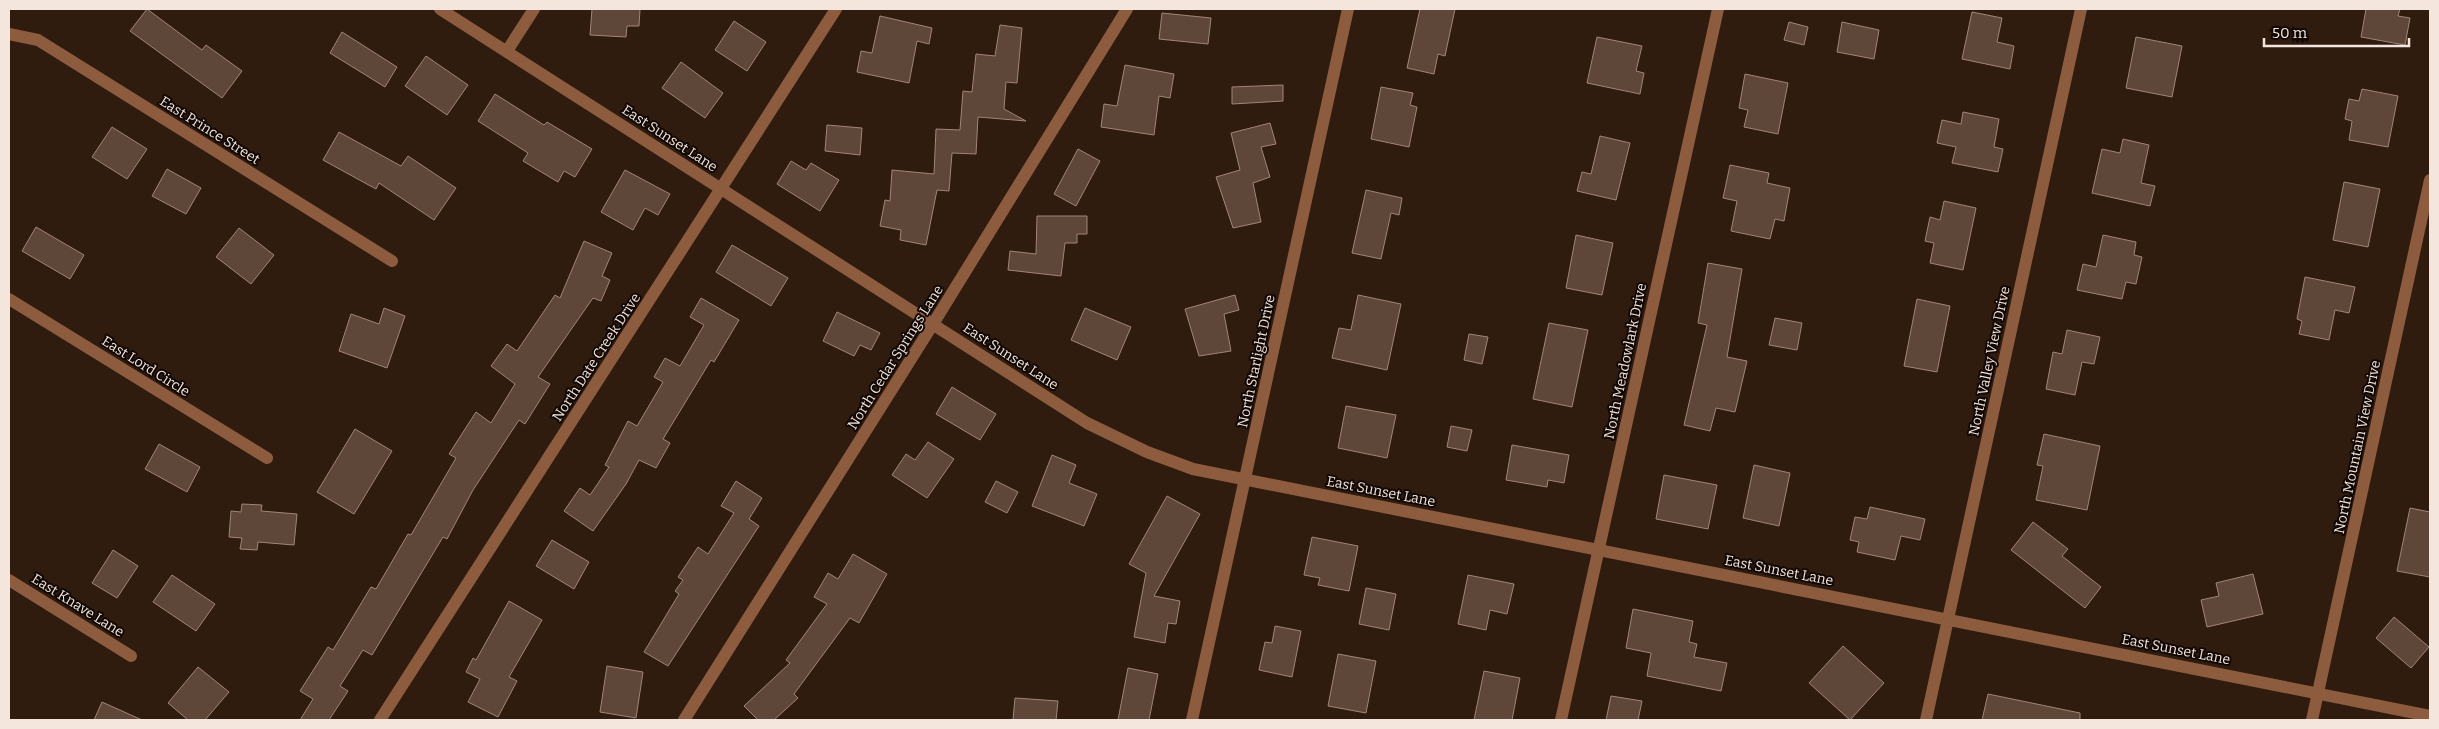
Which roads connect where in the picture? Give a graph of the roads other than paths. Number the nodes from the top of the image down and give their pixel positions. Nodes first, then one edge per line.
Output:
1 (440, 9) edge
2 (534, 9) edge
3 (836, 9) edge
4 (1128, 9) edge
5 (1348, 9) edge
6 (1718, 9) edge
7 (2081, 9) edge
8 (9, 34) edge
9 (507, 51) junction
10 (2430, 180) edge
11 (721, 188) junction
12 (392, 261) dead end
13 (9, 299) edge
14 (933, 324) junction
15 (267, 458) dead end
16 (1246, 479) junction
17 (1599, 550) junction
18 (9, 580) edge
19 (1948, 618) junction
20 (131, 656) dead end
21 (2318, 693) junction
22 (2430, 716) edge
23 (380, 720) edge
24 (684, 720) edge
25 (1192, 720) edge
26 (1561, 720) edge
27 (1926, 720) edge
28 (2312, 720) edge

1 - 9 street, East Sunset Lane
2 - 9 street
3 - 11 street, North Date Creek Drive
4 - 14 street, North Cedar Springs Lane
5 - 16 street, North Starlight Drive
6 - 17 street, North Meadowlark Drive
7 - 19 street, North Valley View Drive
8 - 12 street, East Prince Street
9 - 11 street, East Sunset Lane
10 - 21 street, North Mountain View Drive
11 - 14 street, East Sunset Lane
11 - 23 street, North Date Creek Drive
13 - 15 street, East Lord Circle
14 - 16 street, East Sunset Lane
14 - 24 street, North Cedar Springs Lane
16 - 17 street, East Sunset Lane
16 - 25 street, North Starlight Drive
17 - 19 street, East Sunset Lane
17 - 26 street, North Meadowlark Drive
18 - 20 street, East Knave Lane
19 - 21 street, East Sunset Lane
19 - 27 street, North Valley View Drive
21 - 22 street, East Sunset Lane
21 - 28 street, North Mountain View Drive

